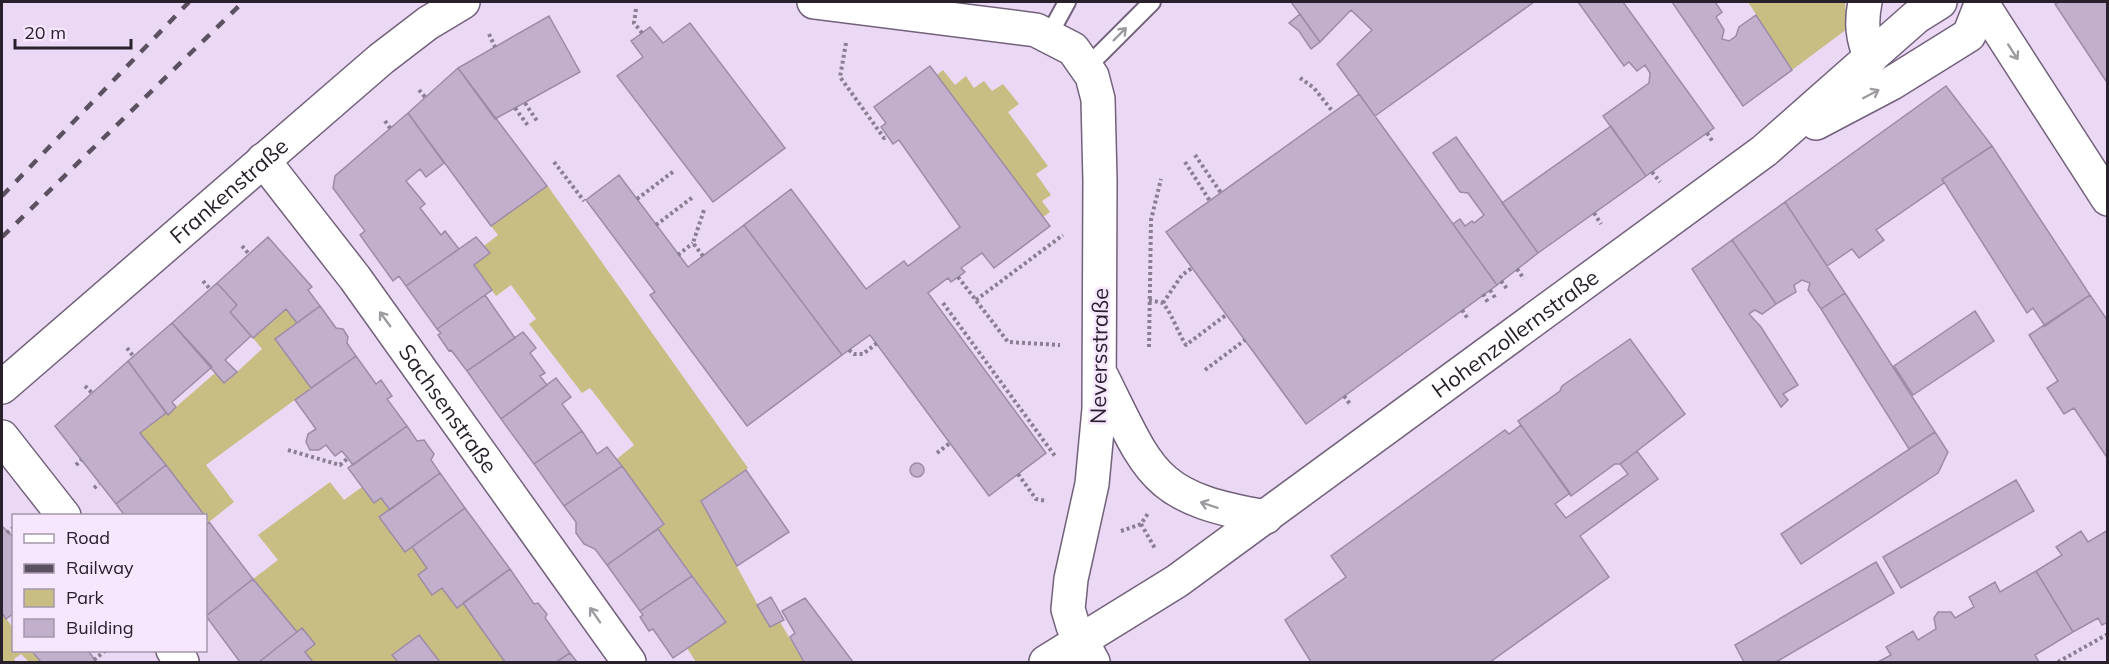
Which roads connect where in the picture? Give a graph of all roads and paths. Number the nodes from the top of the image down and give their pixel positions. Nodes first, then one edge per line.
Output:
1 (463, 2) edge
2 (814, 2) edge
3 (1067, 2) edge
4 (1152, 2) edge
5 (1865, 2) edge
6 (1977, 2) edge
7 (1920, 7) edge
8 (636, 9) dead end
9 (642, 33) dead end
10 (489, 34) dead end
11 (1049, 35) junction
12 (846, 39) dead end
13 (495, 47) dead end
14 (1871, 58) junction
15 (1088, 66) junction
16 (1300, 78) dead end
17 (419, 90) dead end
18 (425, 97) dead end
19 (525, 103) dead end
20 (515, 108) dead end
21 (1333, 112) dead end
22 (384, 121) dead end
23 (537, 121) dead end
24 (529, 127) dead end
25 (390, 128) dead end
26 (1707, 133) dead end
27 (887, 136) dead end
28 (1714, 143) dead end
29 (1764, 151) junction
30 (1195, 155) dead end
31 (263, 160) junction
32 (554, 162) dead end
33 (1185, 162) dead end
34 (674, 171) dead end
35 (1652, 172) dead end
36 (1161, 179) dead end
37 (1660, 182) dead end
38 (1221, 193) dead end
39 (693, 196) dead end
40 (637, 199) dead end
41 (2108, 199) edge
42 (584, 201) dead end
43 (1210, 201) dead end
44 (704, 210) dead end
45 (1594, 213) dead end
46 (1601, 224) dead end
47 (656, 225) dead end
48 (1063, 234) dead end
49 (693, 243) junction
50 (242, 246) dead end
51 (249, 254) dead end
52 (678, 255) dead end
53 (703, 256) dead end
54 (1192, 268) dead end
55 (1517, 269) dead end
56 (958, 277) dead end
57 (1524, 279) dead end
58 (202, 281) dead end
59 (1502, 281) dead end
60 (210, 289) dead end
61 (1490, 290) dead end
62 (1508, 290) dead end
63 (1483, 294) dead end
64 (1496, 299) dead end
65 (976, 300) junction
66 (1149, 300) junction
67 (943, 303) dead end
68 (1163, 303) junction
69 (1489, 304) dead end
70 (1462, 309) dead end
71 (1226, 315) dead end
72 (1468, 319) dead end
73 (1245, 340) dead end
74 (877, 343) dead end
75 (1060, 345) dead end
76 (1149, 347) dead end
77 (127, 348) dead end
78 (849, 350) dead end
79 (134, 357) dead end
80 (1205, 370) dead end
81 (1100, 374) junction
82 (86, 386) dead end
83 (2, 387) edge
84 (92, 393) dead end
85 (1344, 396) dead end
86 (1350, 404) dead end
87 (2, 436) edge
88 (950, 442) dead end
89 (288, 450) dead end
90 (937, 453) dead end
91 (1054, 456) dead end
92 (348, 458) dead end
93 (81, 460) dead end
94 (76, 465) dead end
95 (1018, 474) dead end
96 (99, 484) dead end
97 (94, 488) dead end
98 (1047, 501) dead end
99 (62, 514) edge
100 (1266, 517) junction
101 (12, 529) edge
102 (1121, 531) dead end
103 (7, 533) dead end
104 (1156, 550) dead end
105 (2108, 634) edge
106 (105, 652) edge
107 (1087, 652) edge
108 (94, 660) dead end
109 (629, 663) edge
110 (1046, 663) edge
111 (2058, 663) edge

1 - 31 street, Frankenstraße
2 - 11 street
3 - 11 lane
15 -> 4 lane
5 - 14 street
29 -> 6 street, Hohenzollernstraße
6 -> 41 street
7 - 14 street, Hohenzollernstraße
8 - 9 path
10 - 13 path
11 - 15 street
12 - 27 path
14 - 29 street, Hohenzollernstraße
15 - 81 street, Neversstraße
16 - 21 path
17 - 18 path
19 - 23 path
20 - 24 path
22 - 25 path
26 - 28 path
29 - 100 street, Hohenzollernstraße
30 - 38 path
31 - 83 street, Frankenstraße
109 -> 31 street, Sachsenstraße
32 - 42 path
33 - 43 path
34 - 40 path
35 - 37 path
36 - 66 path
39 - 47 path
44 - 49 path
45 - 46 path
48 - 65 path
49 - 52 path
49 - 53 path
50 - 51 path
54 - 68 path
55 - 57 path
56 - 65 path
58 - 60 path
59 - 62 path
61 - 64 path
63 - 69 path
65 - 75 path
66 - 68 path
66 - 76 path
67 - 91 path
68 - 71 path
70 - 72 path
73 - 80 path
74 - 78 path
77 - 79 path
100 -> 81 street
81 - 107 street, Neversstraße
82 - 84 path
85 - 86 path
87 - 99 street
88 - 90 path
89 - 92 path
93 - 94 path
95 - 98 path
96 - 97 path
100 - 107 street, Hohenzollernstraße
101 - 103 path
102 - 104 path
105 - 111 path
106 - 108 path
107 - 110 street, Hohenzollernstraße

